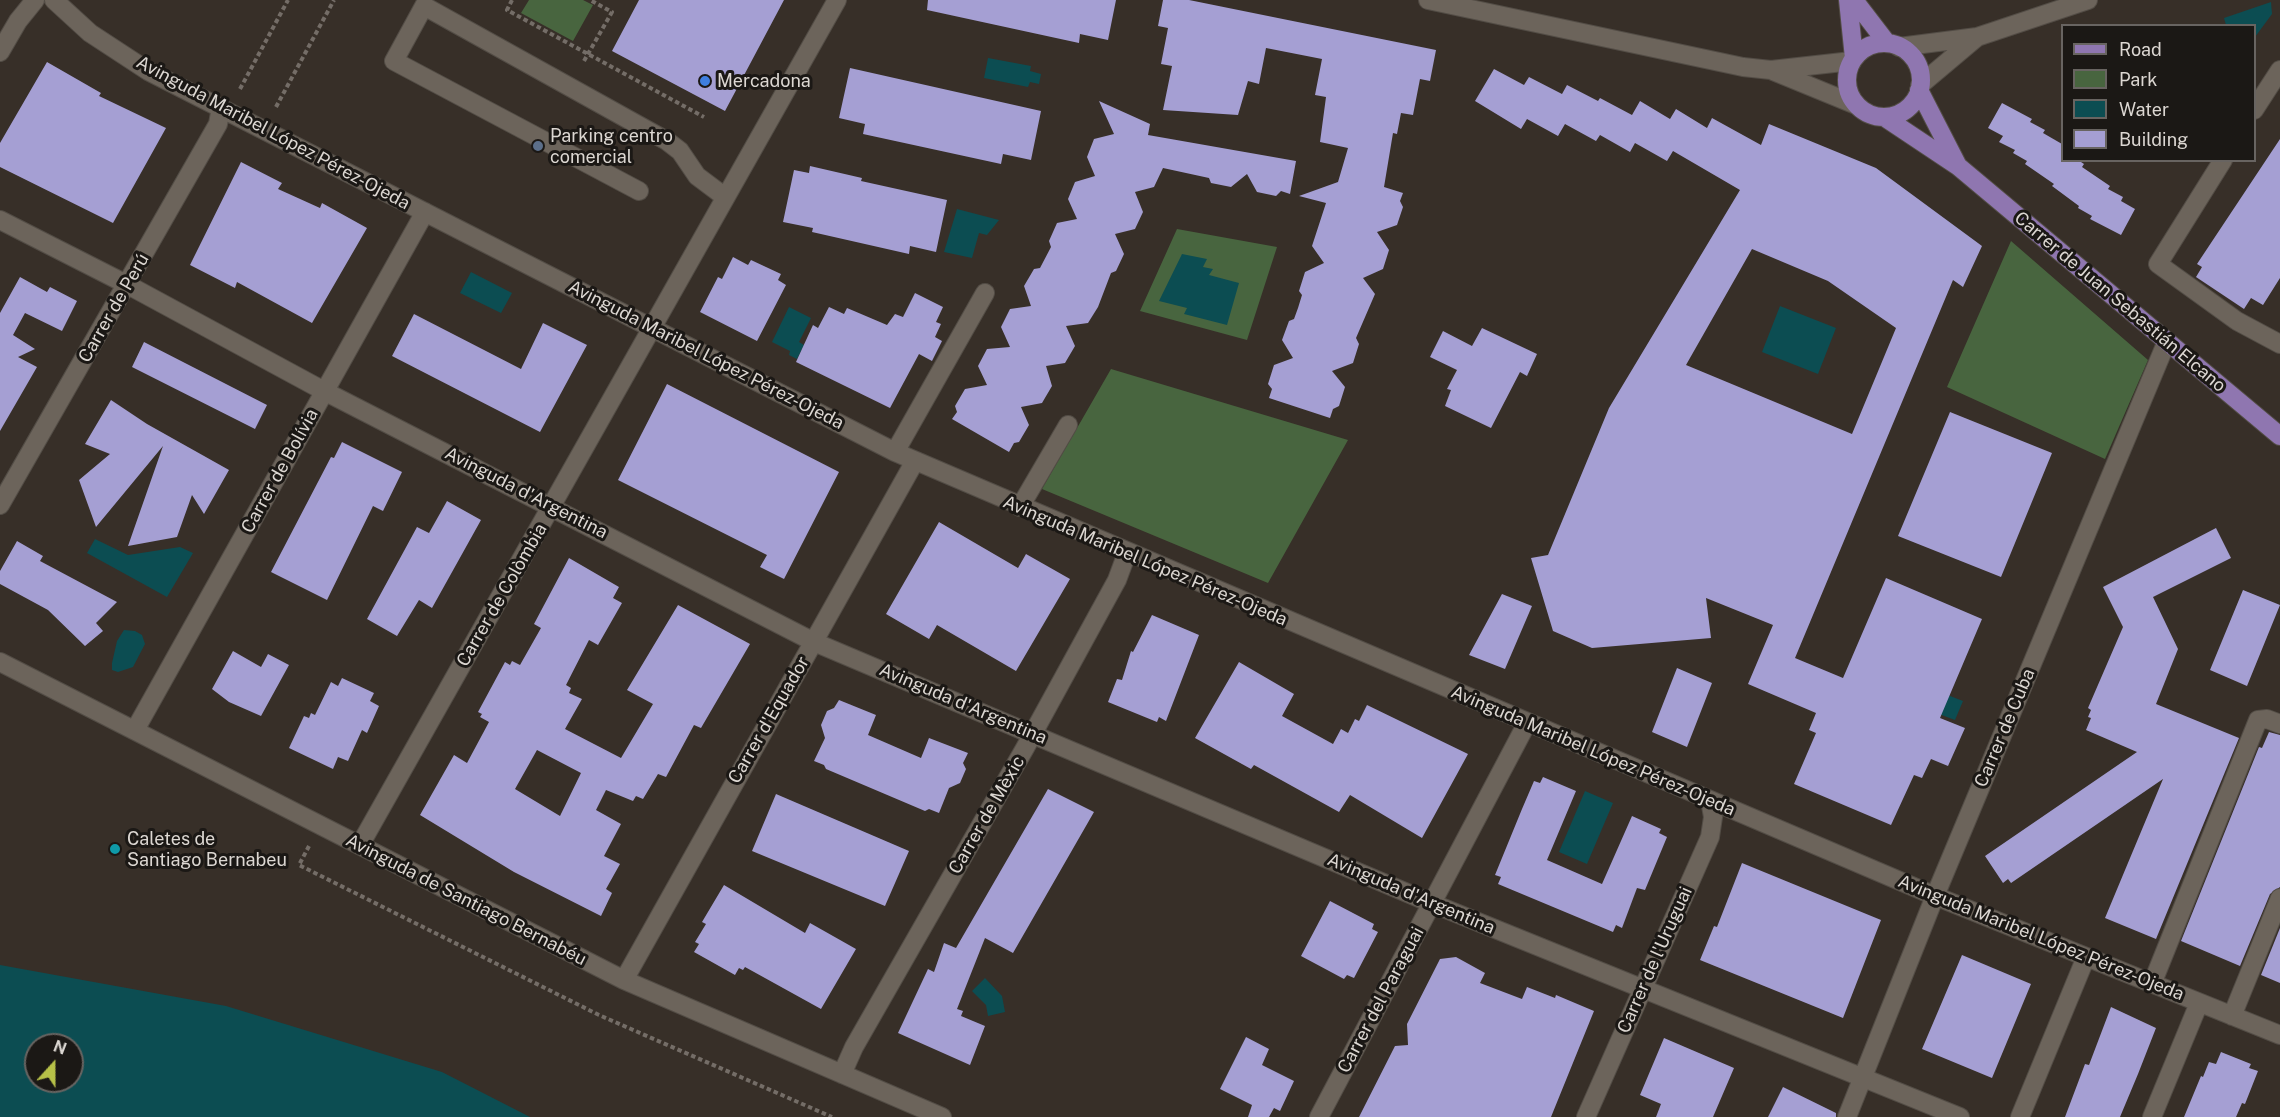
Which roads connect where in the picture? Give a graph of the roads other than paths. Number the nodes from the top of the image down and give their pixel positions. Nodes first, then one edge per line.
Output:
1 (35, 0) edge
2 (54, 0) edge
3 (837, 0) edge
4 (1428, 0) edge
5 (1848, 0) edge
6 (1854, 0) edge
7 (2088, 0) edge
8 (1977, 37) junction
9 (1893, 45) junction
10 (0, 52) edge
11 (1853, 59) junction
12 (1771, 70) junction
13 (2280, 70) edge
14 (1920, 88) junction
15 (1856, 105) junction
16 (221, 107) junction
17 (2256, 107) edge
18 (1884, 117) junction
19 (2222, 162) edge
20 (1959, 167) junction
21 (639, 191) dead end
22 (725, 197) junction
23 (425, 212) junction
24 (0, 220) edge
25 (128, 285) junction
26 (984, 293) dead end
27 (652, 326) junction
28 (2167, 341) junction
29 (2280, 344) edge
30 (324, 392) junction
31 (1068, 425) dead end
32 (2280, 436) edge
33 (896, 452) junction
34 (915, 461) junction
35 (0, 505) edge
36 (553, 506) junction
37 (1020, 507) junction
38 (1127, 553) junction
39 (814, 642) junction
40 (0, 662) edge
41 (1527, 723) junction
42 (2280, 724) edge
43 (135, 730) junction
44 (1033, 733) junction
45 (1710, 800) junction
46 (360, 845) junction
47 (1935, 896) junction
48 (2280, 898) edge
49 (1431, 903) junction
50 (2086, 957) junction
51 (624, 980) junction
52 (2152, 984) junction
53 (1643, 988) junction
54 (2199, 1003) junction
55 (2232, 1016) junction
56 (2280, 1035) edge
57 (842, 1074) junction
58 (1864, 1079) junction
59 (942, 1117) edge
60 (1319, 1117) edge
61 (1586, 1117) edge
62 (1847, 1117) edge
63 (1960, 1117) edge
64 (2020, 1117) edge
65 (2152, 1117) edge

1 - 10 street
2 - 16 street, Avinguda Maribel López Pérez-Ojeda
3 - 22 street, Carrer de Colòmbia
4 - 12 street
5 - 11 main road
6 - 9 main road
7 - 8 street
8 - 9 street
8 - 14 street
9 - 11 main road
9 - 14 main road
11 - 12 street
11 - 15 main road
12 - 15 street
13 - 17 street
14 - 18 main road
14 - 20 main road, Carrer de Juan Sebastián Elcano
15 - 18 main road
16 - 23 street, Avinguda Maribel López Pérez-Ojeda
16 - 25 street, Carrer de Perú
18 - 20 main road, Carrer de Juan Sebastián Elcano
19 - 29 street
20 - 28 main road, Carrer de Juan Sebastián Elcano
21 - 22 street
22 - 27 street, Carrer de Colòmbia
23 - 27 street, Avinguda Maribel López Pérez-Ojeda
23 - 30 street, Carrer de Bolívia
24 - 25 street, Avinguda d'Argentina
25 - 30 street, Avinguda d'Argentina
25 - 35 street, Carrer de Perú
26 - 33 street
27 - 33 street, Avinguda Maribel López Pérez-Ojeda
27 - 36 street, Carrer de Colòmbia
28 - 32 main road, Carrer de Juan Sebastián Elcano
28 - 47 street, Carrer de Cuba
30 - 36 street, Avinguda d'Argentina
30 - 43 street, Carrer de Bolívia
31 - 37 street
33 - 34 street, Avinguda Maribel López Pérez-Ojeda
34 - 37 street, Avinguda Maribel López Pérez-Ojeda
34 - 39 street, Carrer d'Equador
36 - 39 street, Avinguda d'Argentina
36 - 46 street, Carrer de Colòmbia
37 - 38 street, Avinguda Maribel López Pérez-Ojeda
38 - 41 street, Avinguda Maribel López Pérez-Ojeda
38 - 44 street, Carrer de Mèxic
39 - 44 street, Avinguda d'Argentina
39 - 51 street, Carrer d'Equador
40 - 43 street, Avinguda de Santiago Bernabéu
41 - 45 street, Avinguda Maribel López Pérez-Ojeda
41 - 49 street, Carrer del Paraguai
42 - 52 street
43 - 46 street, Avinguda de Santiago Bernabéu
44 - 49 street, Avinguda d'Argentina
44 - 57 street, Carrer de Mèxic
45 - 47 street, Avinguda Maribel López Pérez-Ojeda
45 - 53 street, Carrer de l'Uruguai
46 - 51 street, Avinguda de Santiago Bernabéu
47 - 50 street, Avinguda Maribel López Pérez-Ojeda
47 - 58 street, Carrer de Cuba
48 - 55 street
49 - 53 street, Avinguda d'Argentina
49 - 60 street, Carrer del Paraguai
50 - 52 street, Avinguda Maribel López Pérez-Ojeda
50 - 64 street
51 - 57 street, Avinguda de Santiago Bernabéu
52 - 54 street, Avinguda Maribel López Pérez-Ojeda
53 - 58 street, Avinguda d'Argentina
53 - 61 street, Carrer de l'Uruguai
54 - 55 street, Avinguda Maribel López Pérez-Ojeda
54 - 65 street
55 - 56 street, Avinguda Maribel López Pérez-Ojeda
57 - 59 street, Avinguda de Santiago Bernabéu
58 - 62 street, Carrer de Cuba
58 - 63 street, Avinguda d'Argentina

